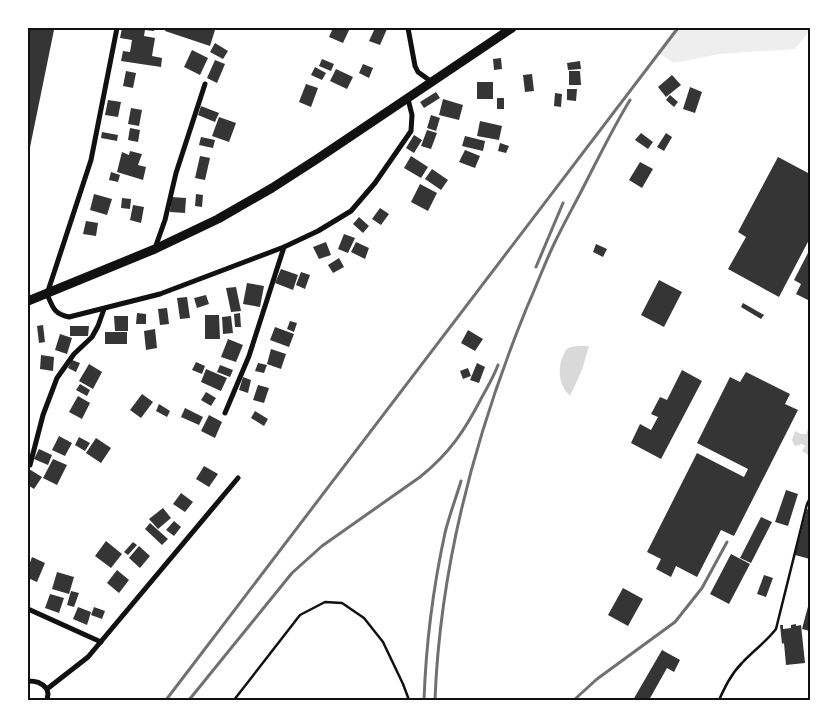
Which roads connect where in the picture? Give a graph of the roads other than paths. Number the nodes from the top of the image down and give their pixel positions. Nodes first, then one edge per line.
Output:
1 (117, 28) edge
2 (408, 28) edge
3 (512, 28) edge
4 (432, 83) junction
5 (205, 84) dead end
6 (408, 99) junction
7 (284, 247) junction
8 (155, 250) junction
9 (47, 294) junction
10 (28, 301) edge
11 (104, 309) junction
12 (225, 413) dead end
13 (30, 465) dead end
14 (238, 478) dead end
15 (810, 498) edge
16 (28, 609) edge
17 (101, 642) junction
18 (28, 681) edge
19 (47, 689) junction
20 (47, 700) edge
21 (234, 700) edge
22 (409, 700) edge
23 (719, 700) edge

1 - 9 street
2 - 4 street
3 - 4 highway
4 - 6 highway
5 - 8 street
6 - 7 street
6 - 8 highway
7 - 11 street
7 - 12 street
8 - 9 highway
9 - 10 highway
9 - 11 street
11 - 13 street
14 - 17 street
15 - 23 lane
16 - 17 street
17 - 19 street
18 - 19 street
19 - 20 street
21 - 22 lane

